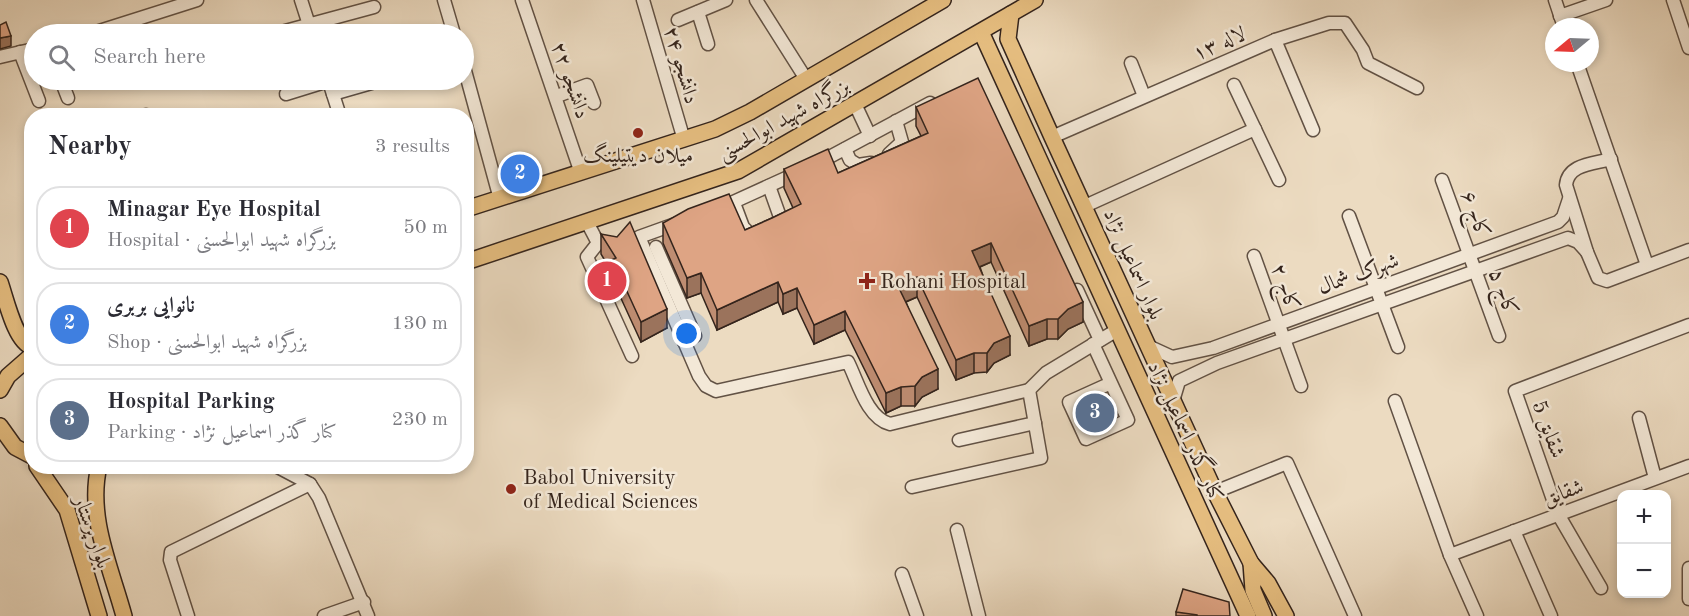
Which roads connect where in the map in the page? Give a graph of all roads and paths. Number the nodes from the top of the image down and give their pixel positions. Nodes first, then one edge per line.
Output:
1 (197, 0) edge
2 (301, 0) edge
3 (444, 0) edge
4 (522, 0) edge
5 (643, 0) edge
6 (726, 0) edge
7 (756, 0) edge
8 (943, 0) edge
9 (1035, 0) edge
10 (1555, 0) edge
11 (1606, 0) edge
12 (1673, 0) edge
13 (374, 7) dead end
14 (698, 12) junction
15 (1011, 14) junction
16 (1561, 18) edge
17 (1570, 18) edge
18 (678, 20) dead end
19 (124, 24) edge
20 (308, 24) edge
21 (325, 24) edge
22 (451, 24) edge
23 (982, 34) junction
24 (1008, 39) junction
25 (1275, 40) junction
26 (708, 44) dead end
27 (1689, 48) edge
28 (950, 49) junction
29 (24, 51) edge
30 (20, 52) junction
31 (0, 57) edge
32 (24, 62) edge
33 (1131, 63) dead end
34 (1580, 72) edge
35 (806, 79) junction
36 (1234, 85) dead end
37 (1417, 88) dead end
38 (35, 90) edge
39 (65, 90) edge
40 (298, 90) edge
41 (332, 90) edge
42 (347, 90) edge
43 (470, 90) edge
44 (286, 94) dead end
45 (333, 94) junction
46 (557, 96) junction
47 (942, 96) edge
48 (1144, 96) junction
49 (68, 98) dead end
50 (39, 101) dead end
51 (594, 103) dead end
52 (855, 104) junction
53 (337, 108) edge
54 (896, 121) junction
55 (1255, 129) junction
56 (1313, 130) dead end
57 (870, 136) junction
58 (1052, 137) junction
59 (684, 140) junction
60 (845, 149) junction
61 (1611, 159) junction
62 (581, 173) junction
63 (1279, 180) dead end
64 (1442, 180) dead end
65 (769, 186) junction
66 (500, 199) junction
67 (1569, 199) junction
68 (734, 203) junction
69 (1085, 206) junction
70 (474, 207) edge
71 (1349, 216) dead end
72 (587, 222) junction
73 (656, 247) dead end
74 (1689, 250) edge
75 (1587, 252) junction
76 (1254, 256) dead end
77 (474, 259) edge
78 (1473, 262) junction
79 (1647, 265) junction
80 (1071, 277) edge
81 (0, 282) edge
82 (1379, 296) junction
83 (1689, 325) edge
84 (1117, 330) junction
85 (1280, 331) junction
86 (1499, 336) dead end
87 (684, 342) junction
88 (1097, 342) junction
89 (24, 344) edge
90 (1148, 346) junction
91 (1398, 347) dead end
92 (1213, 348) junction
93 (632, 356) dead end
94 (24, 363) edge
95 (1217, 363) junction
96 (1, 382) edge
97 (1111, 383) junction
98 (1301, 386) dead end
99 (1029, 390) junction
100 (1173, 401) junction
101 (1395, 401) dead end
102 (1639, 418) dead end
103 (1035, 423) junction
104 (0, 426) edge
105 (959, 440) dead end
106 (0, 441) edge
107 (24, 453) edge
108 (24, 453) edge
109 (1689, 466) edge
110 (42, 474) edge
111 (98, 474) edge
112 (291, 474) edge
113 (1655, 478) junction
114 (310, 484) junction
115 (912, 487) dead end
116 (1632, 490) edge
117 (1215, 492) junction
118 (1617, 498) edge
119 (1558, 514) junction
120 (957, 530) dead end
121 (1514, 531) junction
122 (1450, 555) junction
123 (1251, 563) junction
124 (1689, 568) edge
125 (902, 574) dead end
126 (1601, 588) dead end
127 (1689, 599) edge
128 (364, 602) junction
129 (99, 616) edge
130 (124, 616) edge
131 (188, 616) edge
132 (324, 616) edge
133 (368, 616) edge
134 (917, 616) edge
135 (979, 616) edge
136 (1248, 616) edge
137 (1264, 616) edge
138 (1286, 616) edge
139 (1354, 616) edge
140 (1477, 616) edge
141 (1551, 616) edge

1 - 19 street
2 - 20 street
3 - 22 street
4 - 46 street, دانشجو ۲۲
5 - 59 street, دانشجو ۲۴
6 - 14 street
7 - 35 street
8 - 35 main road, بزرگراه شهید ابوالحسنی
9 - 15 main road, بزرگراه شهید ابوالحسنی
10 - 16 street
11 - 17 street
12 - 27 street
13 - 21 street
14 - 18 street
14 - 26 street
15 - 24 main road
15 - 28 main road, بزرگراه شهید ابوالحسنی
23 - 24 main road
23 - 28 main road
23 - 84 main road, کنار گذر اسماعیل نژاد
24 - 58 main road, بلوار اسماعیل نژاد
25 - 37 street, لاله ۱۳
25 - 48 street, لاله ۱۳
25 - 56 street
28 - 52 main road, بزرگراه شهید ابوالحسنی
29 - 30 street
30 - 31 street
30 - 32 street
33 - 48 street
34 - 61 street
35 - 59 main road, بزرگراه شهید ابوالحسنی
36 - 55 street
38 - 50 street
39 - 49 street
40 - 44 street
41 - 45 street
42 - 45 street
43 - 66 street
45 - 53 street
46 - 51 street
46 - 62 street, دانشجو ۲۲
47 - 54 street
48 - 58 street, لاله ۱۳
52 - 57 street
52 - 72 main road, بزرگراه شهید ابوالحسنی
54 - 57 street
54 - 60 street
55 - 63 street
55 - 69 street
57 - 60 street
58 - 69 main road, بلوار اسماعیل نژاد
59 - 62 main road, بزرگراه شهید ابوالحسنی
60 - 65 street
61 - 67 street
61 - 79 street
62 - 66 main road, بزرگراه شهید ابوالحسنی
64 - 78 street, کاج ۶
65 - 68 street
65 - 68 street
66 - 70 main road, بزرگراه شهید ابوالحسنی
67 - 75 street
67 - 78 street, شهرک شمال
68 - 87 street
69 - 90 main road, بلوار اسماعیل نژاد
71 - 82 street
72 - 77 main road, بزرگراه شهید ابوالحسنی
72 - 93 street
73 - 87 street
74 - 79 street
75 - 78 street, شهرک شمال
75 - 79 street
76 - 85 street, کاج ۲
78 - 82 street, شهرک شمال
78 - 82 street, شهرک شمال
78 - 86 street, کاج ۵
80 - 88 street
81 - 89 main road
82 - 85 street, شهرک شمال
82 - 85 street, شهرک شمال
82 - 91 street
83 - 119 street, شقايق 5
84 - 88 street
84 - 136 main road, کنار گذر اسماعیل نژاد
85 - 92 street, شهرک شمال
85 - 95 street, شهرک شمال
85 - 98 street, کاج ۲
87 - 99 street
88 - 97 street
88 - 99 street
90 - 92 street, شهرک شمال
90 - 100 main road, بلوار اسماعیل نژاد
92 - 95 street
94 - 96 main road
95 - 100 street, شهرک شمال
97 - 97 street
99 - 103 street
100 - 117 main road, بلوار اسماعیل نژاد
101 - 122 street
102 - 113 street
103 - 105 street
103 - 115 street
104 - 107 main road
106 - 108 main road
109 - 113 street, شقايق
110 - 129 main road, بلوار پرستار
111 - 130 main road, بلوار پرستار
112 - 114 street
113 - 116 street, شقايق
114 - 128 street
114 - 131 street
117 - 123 main road, بلوار اسماعیل نژاد
117 - 139 street
118 - 119 street, شقايق
119 - 121 street, شقايق
119 - 126 street, شقايق 5
120 - 135 street
121 - 122 street, شقايق
121 - 141 street
122 - 140 street
123 - 137 main road, بلوار اسماعیل نژاد
123 - 138 main road, بلوار اسماعیل نژاد
124 - 127 street
125 - 134 street
128 - 132 street
128 - 133 street

